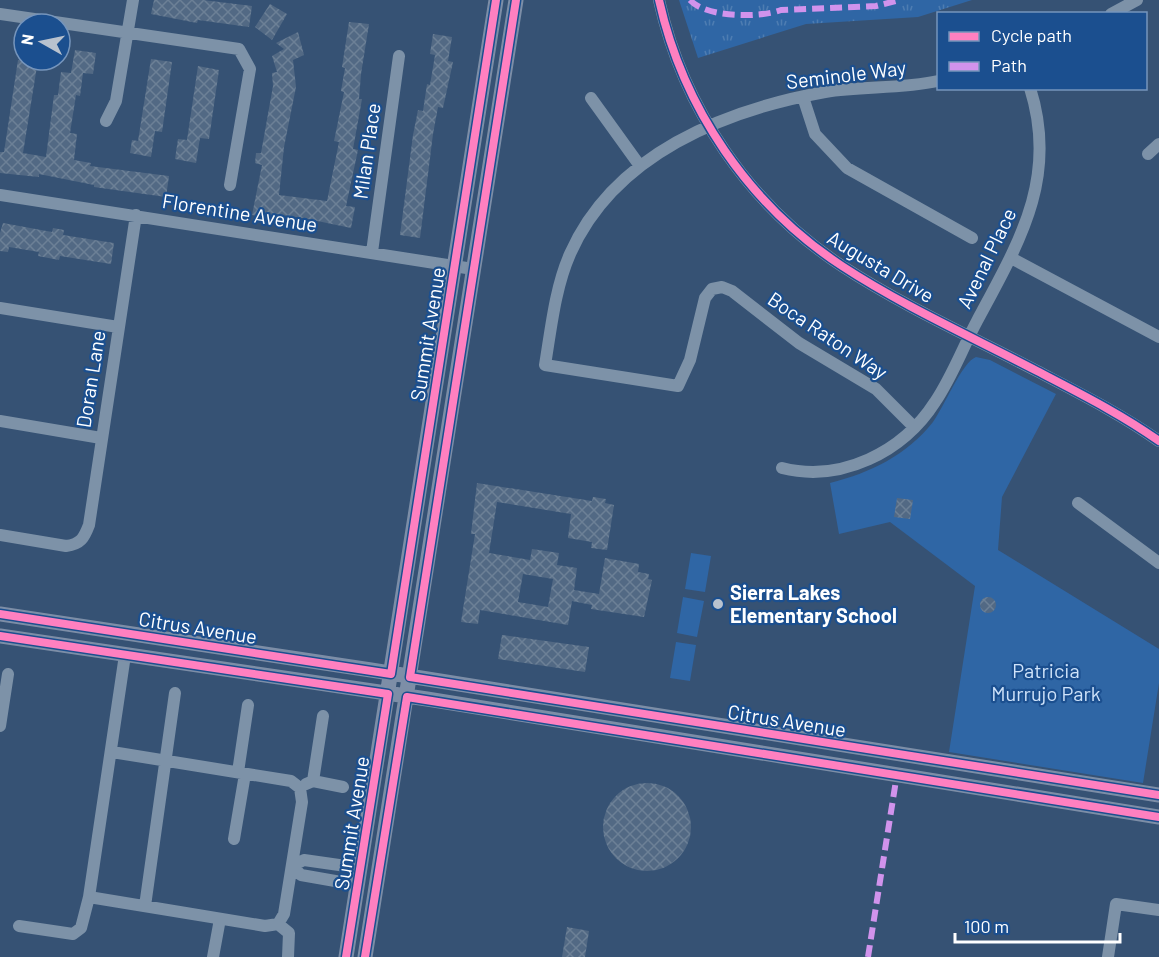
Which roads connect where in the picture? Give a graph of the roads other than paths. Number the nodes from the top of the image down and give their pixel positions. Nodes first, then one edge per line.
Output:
1 (133, 0) edge
2 (496, 0) edge
3 (516, 0) edge
4 (659, 0) edge
5 (1137, 0) edge
6 (1115, 12) edge
7 (0, 14) edge
8 (128, 33) junction
9 (399, 56) dead end
10 (937, 81) edge
11 (1030, 90) edge
12 (802, 97) junction
13 (591, 98) dead end
14 (106, 121) dead end
15 (711, 128) junction
16 (1159, 144) edge
17 (1148, 154) dead end
18 (640, 166) junction
19 (230, 186) dead end
20 (0, 195) edge
21 (136, 215) junction
22 (972, 238) dead end
23 (372, 252) junction
24 (1011, 258) junction
25 (454, 266) junction
26 (473, 269) junction
27 (0, 308) edge
28 (118, 327) junction
29 (969, 336) junction
30 (1159, 337) edge
31 (678, 386) joint
32 (0, 421) edge
33 (914, 428) junction
34 (101, 438) junction
35 (1159, 441) edge
36 (782, 468) dead end
37 (1078, 503) dead end
38 (0, 535) edge
39 (1159, 563) edge
40 (0, 614) edge
41 (0, 636) edge
42 (125, 655) junction
43 (8, 674) dead end
44 (392, 674) junction
45 (410, 676) junction
46 (175, 693) dead end
47 (388, 694) junction
48 (407, 697) junction
49 (248, 705) dead end
50 (323, 716) dead end
51 (0, 726) edge
52 (112, 752) junction
53 (166, 760) junction
54 (242, 773) junction
55 (313, 781) junction
56 (343, 787) dead end
57 (300, 788) junction
58 (1159, 795) edge
59 (1159, 817) edge
60 (234, 839) dead end
61 (320, 862) junction
62 (292, 866) junction
63 (360, 868) junction
64 (317, 878) junction
65 (358, 885) junction
66 (89, 897) junction
67 (145, 906) junction
68 (1159, 910) edge
69 (220, 919) junction
70 (278, 924) junction
71 (19, 926) dead end
72 (213, 957) edge
73 (288, 957) edge
74 (346, 957) edge
75 (365, 957) edge
76 (1108, 957) edge

1 - 8 street
2 - 25 main road, Summit Avenue
3 - 26 main road, Summit Avenue
4 - 15 street, Augusta Drive
5 - 6 street
7 - 8 street
8 - 14 street
8 - 19 street
9 - 23 street, Milan Place
10 - 12 street, Seminole Way
11 - 24 street, Avenal Place
12 - 15 street, Seminole Way
12 - 22 street
13 - 18 street
15 - 18 street, Seminole Way
15 - 29 street, Augusta Drive
16 - 17 street
18 - 31 street, Seminole Way
20 - 21 street, Florentine Avenue
21 - 23 street, Florentine Avenue
21 - 28 street, Doran Lane
23 - 25 street, Florentine Avenue
24 - 29 street, Avenal Place
24 - 30 street
25 - 26 street, Florentine Avenue
25 - 44 main road, Summit Avenue
26 - 45 main road, Summit Avenue
27 - 28 street
28 - 34 street, Doran Lane
29 - 33 street, Avenal Place
29 - 35 street, Augusta Drive
31 - 33 street, Boca Raton Way
32 - 34 street
33 - 36 street, Avenal Place
34 - 38 street, Doran Lane
37 - 39 street
40 - 44 main road, Citrus Avenue
41 - 42 main road, Citrus Avenue
42 - 47 main road, Citrus Avenue
42 - 52 street
43 - 51 street
44 - 45 main road, Citrus Avenue
44 - 47 main road, Summit Avenue
45 - 48 main road, Summit Avenue
45 - 58 main road, Citrus Avenue
46 - 53 street
47 - 48 main road, Citrus Avenue
47 - 63 main road, Summit Avenue
48 - 59 main road, Citrus Avenue
48 - 75 main road, Summit Avenue
49 - 54 street
50 - 55 street
52 - 53 street
52 - 66 street
53 - 54 street
53 - 67 street
54 - 57 street
54 - 60 street
55 - 56 street
55 - 57 street
57 - 62 street
61 - 62 street
61 - 63 street
61 - 64 street
62 - 64 street
62 - 70 street
63 - 65 main road, Summit Avenue
64 - 65 street
65 - 74 main road, Summit Avenue
66 - 67 street
66 - 71 street
67 - 69 street
68 - 76 street
69 - 70 street
69 - 72 street
70 - 73 street

